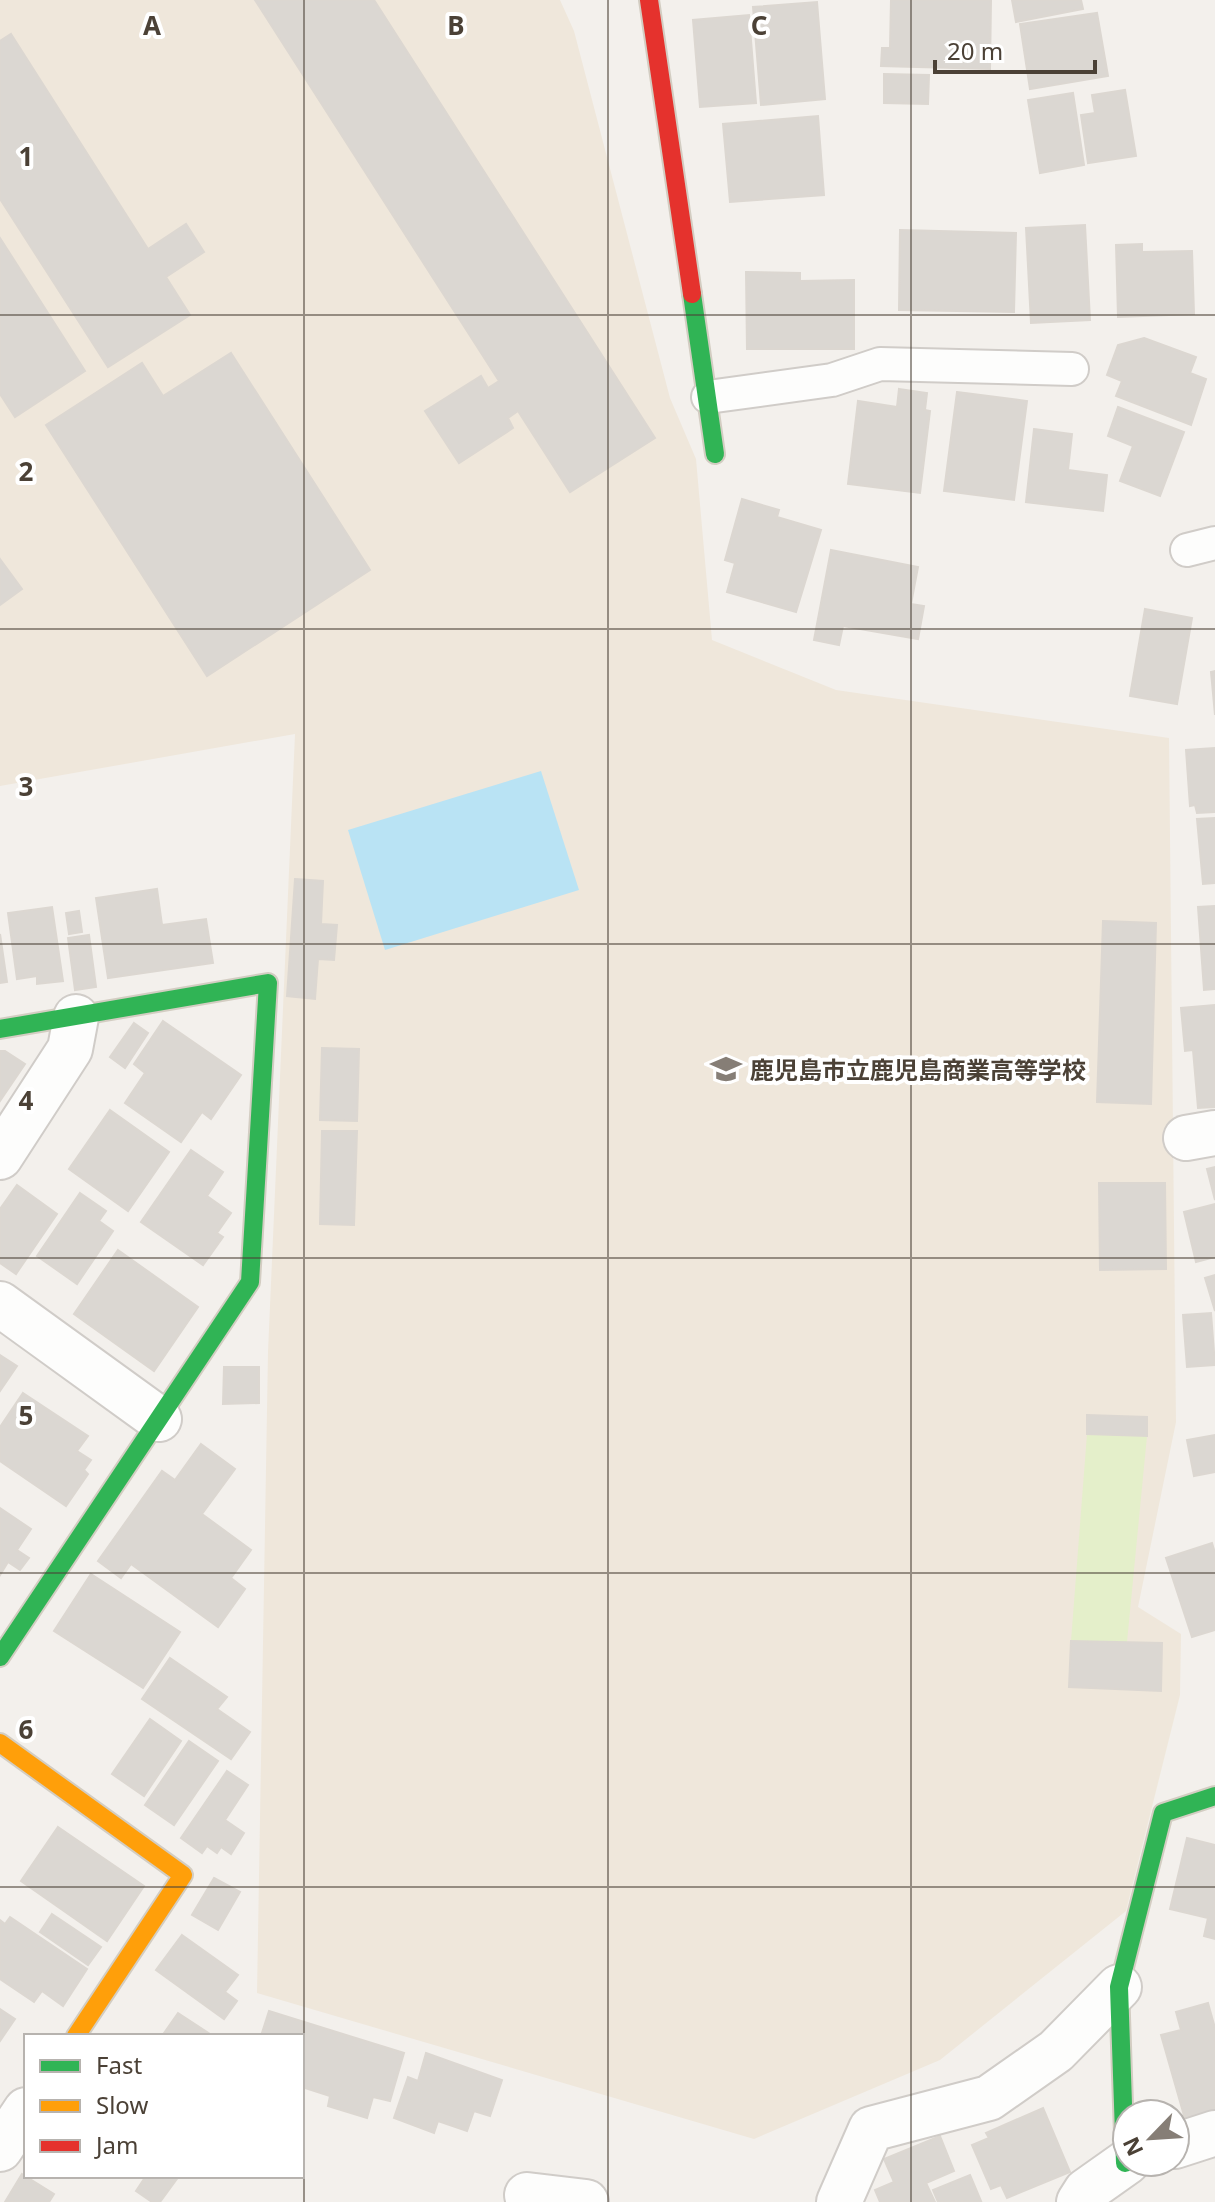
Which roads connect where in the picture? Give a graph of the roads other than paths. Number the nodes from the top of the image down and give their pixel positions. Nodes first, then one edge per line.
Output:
1 (649, 0) edge
2 (1072, 369) dead end
3 (708, 397) junction
4 (715, 454) dead end
5 (76, 1017) junction
6 (0, 1029) edge
7 (0, 1157) edge
8 (0, 1304) edge
9 (159, 1419) junction
10 (0, 1657) edge
11 (0, 1743) edge
12 (1215, 1796) edge
13 (1119, 1987) junction
14 (77, 2034) edge
15 (1123, 2098) edge
16 (24, 2113) edge
17 (1215, 2133) edge
18 (1191, 2141) edge
19 (0, 2149) edge
20 (1111, 2173) edge
21 (527, 2195) dead end
22 (586, 2202) edge
23 (839, 2202) edge
24 (1079, 2202) edge

1 - 3 street
2 - 3 lane
3 - 4 street
5 - 6 street
5 - 7 street
5 - 9 street
8 - 9 street
9 - 10 street
11 - 14 street
12 - 13 street
13 - 15 street
13 - 23 street
16 - 19 street
17 - 18 street
20 - 24 street
21 - 22 street

